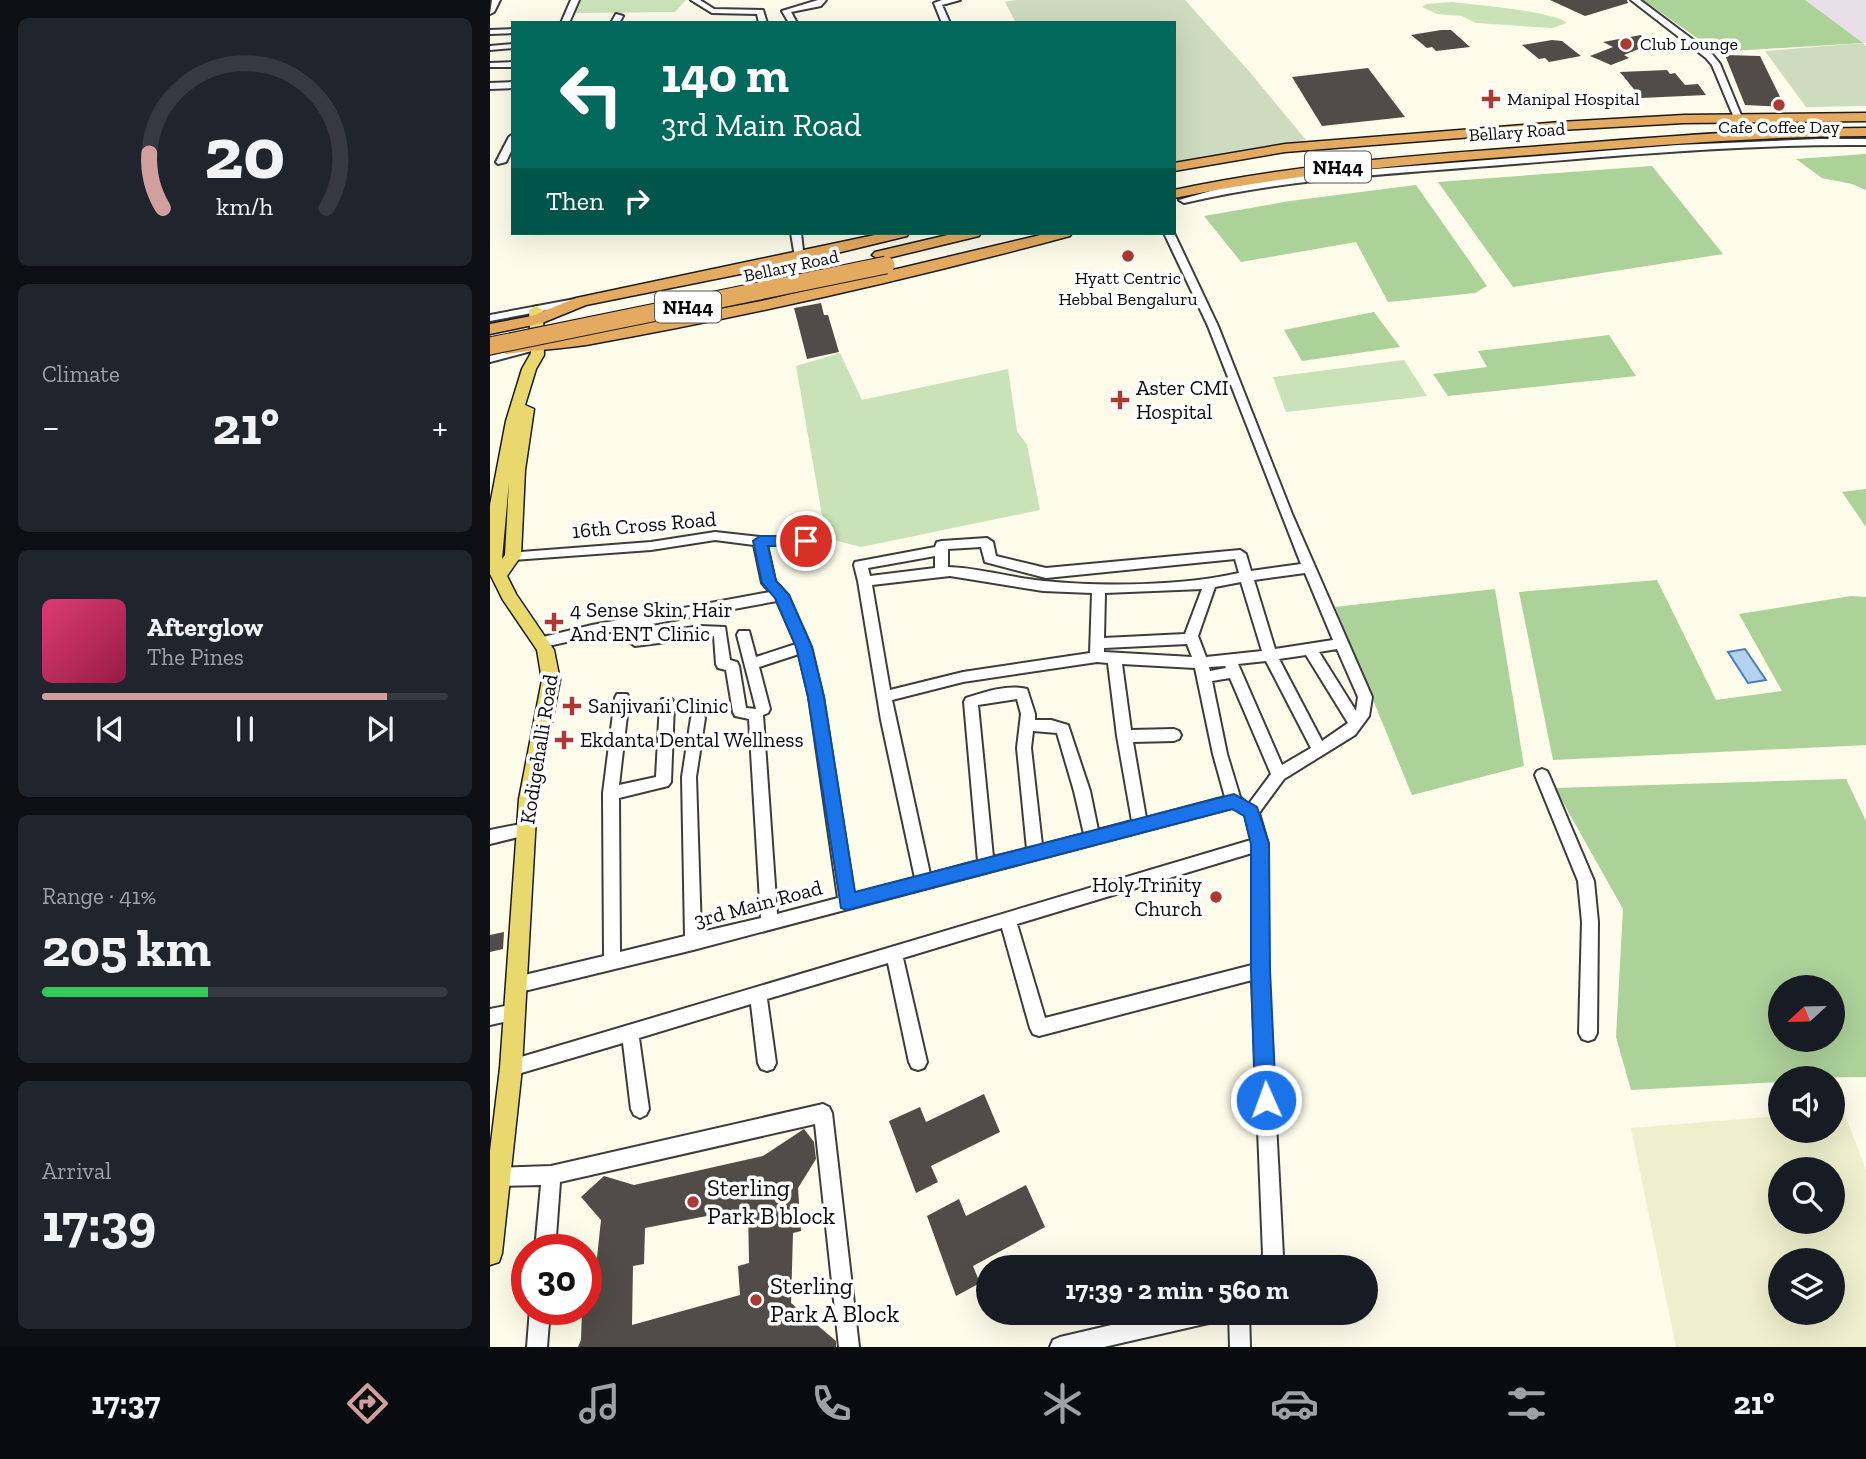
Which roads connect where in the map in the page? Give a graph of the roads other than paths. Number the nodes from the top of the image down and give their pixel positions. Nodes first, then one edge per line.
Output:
1 (496, 0) edge
2 (575, 0) edge
3 (695, 0) edge
4 (822, 0) edge
5 (956, 0) edge
6 (1635, 0) edge
7 (786, 11) junction
8 (490, 12) edge
9 (762, 19) edge
10 (566, 21) edge
11 (721, 21) edge
12 (745, 21) edge
13 (792, 21) edge
14 (945, 21) edge
15 (511, 31) edge
16 (490, 32) edge
17 (511, 46) edge
18 (490, 48) edge
19 (511, 64) edge
20 (490, 65) edge
21 (511, 85) edge
22 (490, 86) edge
23 (1866, 117) edge
24 (1739, 120) junction
25 (1866, 123) edge
26 (1866, 132) edge
27 (511, 141) edge
28 (1866, 142) edge
29 (1674, 144) junction
30 (501, 162) dead end
31 (1176, 167) edge
32 (1176, 184) edge
33 (1182, 197) edge
34 (796, 235) edge
35 (894, 235) edge
36 (967, 235) edge
37 (1007, 235) edge
38 (1058, 235) edge
39 (1170, 235) edge
40 (792, 259) junction
41 (883, 260) junction
42 (767, 304) junction
43 (536, 315) junction
44 (490, 318) edge
45 (490, 332) edge
46 (490, 346) edge
47 (538, 350) junction
48 (490, 352) edge
49 (490, 359) edge
50 (760, 541) junction
51 (828, 541) dead end
52 (942, 551) junction
53 (513, 556) junction
54 (1309, 568) junction
55 (942, 571) junction
56 (495, 576) edge
57 (1246, 576) junction
58 (865, 581) junction
59 (1210, 584) junction
60 (1099, 589) junction
61 (781, 595) junction
62 (634, 622) junction
63 (744, 635) dead end
64 (1192, 639) junction
65 (544, 642) junction
66 (1342, 643) junction
67 (804, 647) junction
68 (1310, 649) junction
69 (1097, 650) junction
70 (1270, 655) junction
71 (1115, 660) junction
72 (751, 664) junction
73 (1232, 666) junction
74 (1203, 670) junction
75 (884, 697) junction
76 (622, 698) dead end
77 (667, 703) dead end
78 (763, 709) dead end
79 (698, 719) dead end
80 (1356, 724) junction
81 (1025, 725) junction
82 (1174, 735) dead end
83 (1124, 736) junction
84 (1320, 750) junction
85 (1279, 775) junction
86 (1542, 775) dead end
87 (689, 777) junction
88 (663, 782) junction
89 (611, 793) junction
90 (1234, 801) junction
91 (1251, 812) junction
92 (1140, 825) junction
93 (526, 829) junction
94 (490, 836) edge
95 (1092, 837) junction
96 (1260, 844) junction
97 (1035, 852) junction
98 (986, 865) junction
99 (924, 881) junction
100 (847, 902) junction
101 (1007, 919) junction
102 (769, 923) junction
103 (693, 943) junction
104 (894, 953) junction
105 (612, 962) junction
106 (1260, 970) junction
107 (516, 985) junction
108 (758, 994) junction
109 (515, 1012) junction
110 (490, 1017) edge
111 (630, 1032) junction
112 (1588, 1033) dead end
113 (918, 1062) dead end
114 (767, 1063) dead end
115 (511, 1068) junction
116 (640, 1109) dead end
117 (551, 1175) junction
118 (498, 1177) junction
119 (546, 1234) edge
120 (490, 1253) edge
121 (1273, 1255) edge
122 (537, 1325) edge
123 (1156, 1325) edge
124 (1239, 1325) edge
125 (534, 1346) edge
126 (849, 1347) edge
127 (1060, 1347) edge
128 (1240, 1347) edge

1 - 8 street
2 - 10 street
3 - 9 street
4 - 7 street
5 - 14 street
6 - 24 street
7 - 9 street
7 - 13 street
11 - 12 street
15 - 16 street
17 - 18 street
19 - 20 street
21 - 22 street
23 - 24 highway, Bellary Road
24 - 31 highway, Bellary Road
25 - 32 highway, Bellary Road / NH44
26 - 29 highway, Bellary Road / NH44
27 - 30 street
28 - 29 street
29 - 33 highway, Bellary Road / NH44
34 - 40 street
35 - 40 highway, Bellary Road
36 - 41 highway, Bellary Road / NH44
37 - 41 highway, Bellary Road / NH44
38 - 42 highway
39 - 54 street
40 - 42 highway
40 - 43 highway, Bellary Road
41 - 45 highway, Bellary Road / NH44
41 - 46 highway, Bellary Road / NH44, bridge
42 - 47 highway
43 - 44 street
43 - 45 highway, Bellary Road
43 - 47 main road
47 - 48 highway
47 - 49 street
47 - 53 main road
47 - 56 main road
50 - 51 street, 16th Cross Road
50 - 53 street, 16th Cross Road
50 - 61 street
52 - 55 street
52 - 57 street
52 - 58 street
53 - 56 main road
54 - 57 street
54 - 66 street
55 - 58 street
55 - 60 street
56 - 65 main road, Kodigehalli Road
57 - 59 street
57 - 70 street
58 - 75 street
59 - 60 street
59 - 64 street
60 - 69 street
61 - 62 street
61 - 67 street
62 - 65 street
62 - 102 street
63 - 72 street
64 - 69 street
64 - 74 street
65 - 93 main road, Kodigehalli Road
66 - 68 street
66 - 80 street
67 - 72 street
67 - 100 street
68 - 70 street
68 - 80 street
69 - 71 street
69 - 75 street
70 - 73 street
70 - 84 street
71 - 74 street
71 - 83 street
72 - 78 street
73 - 74 street
73 - 85 street
74 - 90 street
75 - 99 street
76 - 89 street
77 - 88 street
79 - 87 street
80 - 84 street
81 - 95 street
81 - 97 street
81 - 98 street
82 - 83 street
83 - 92 street
84 - 85 street
85 - 91 street
86 - 112 street
87 - 88 street
87 - 103 street
88 - 89 street
89 - 105 street
90 - 91 street
90 - 92 street, 3rd Main Road
91 - 96 street
92 - 95 street, 3rd Main Road
93 - 94 street
93 - 107 main road, Kodigehalli Road
95 - 97 street, 3rd Main Road
96 - 101 street
96 - 106 street
97 - 98 street, 3rd Main Road
98 - 99 street, 3rd Main Road
99 - 100 street, 3rd Main Road
100 - 102 street, 3rd Main Road
101 - 104 street
101 - 106 street
102 - 103 street, 3rd Main Road
103 - 105 street, 3rd Main Road
104 - 108 street
104 - 113 street
105 - 107 street, 3rd Main Road
106 - 121 street
107 - 109 main road, Kodigehalli Road
108 - 111 street
108 - 114 street
109 - 110 street
109 - 115 main road, Kodigehalli Road
111 - 115 street
111 - 116 street
115 - 118 main road, Kodigehalli Road
117 - 118 street
117 - 119 street
117 - 126 street
118 - 120 main road, Kodigehalli Road
122 - 125 street
123 - 127 street
124 - 128 street

